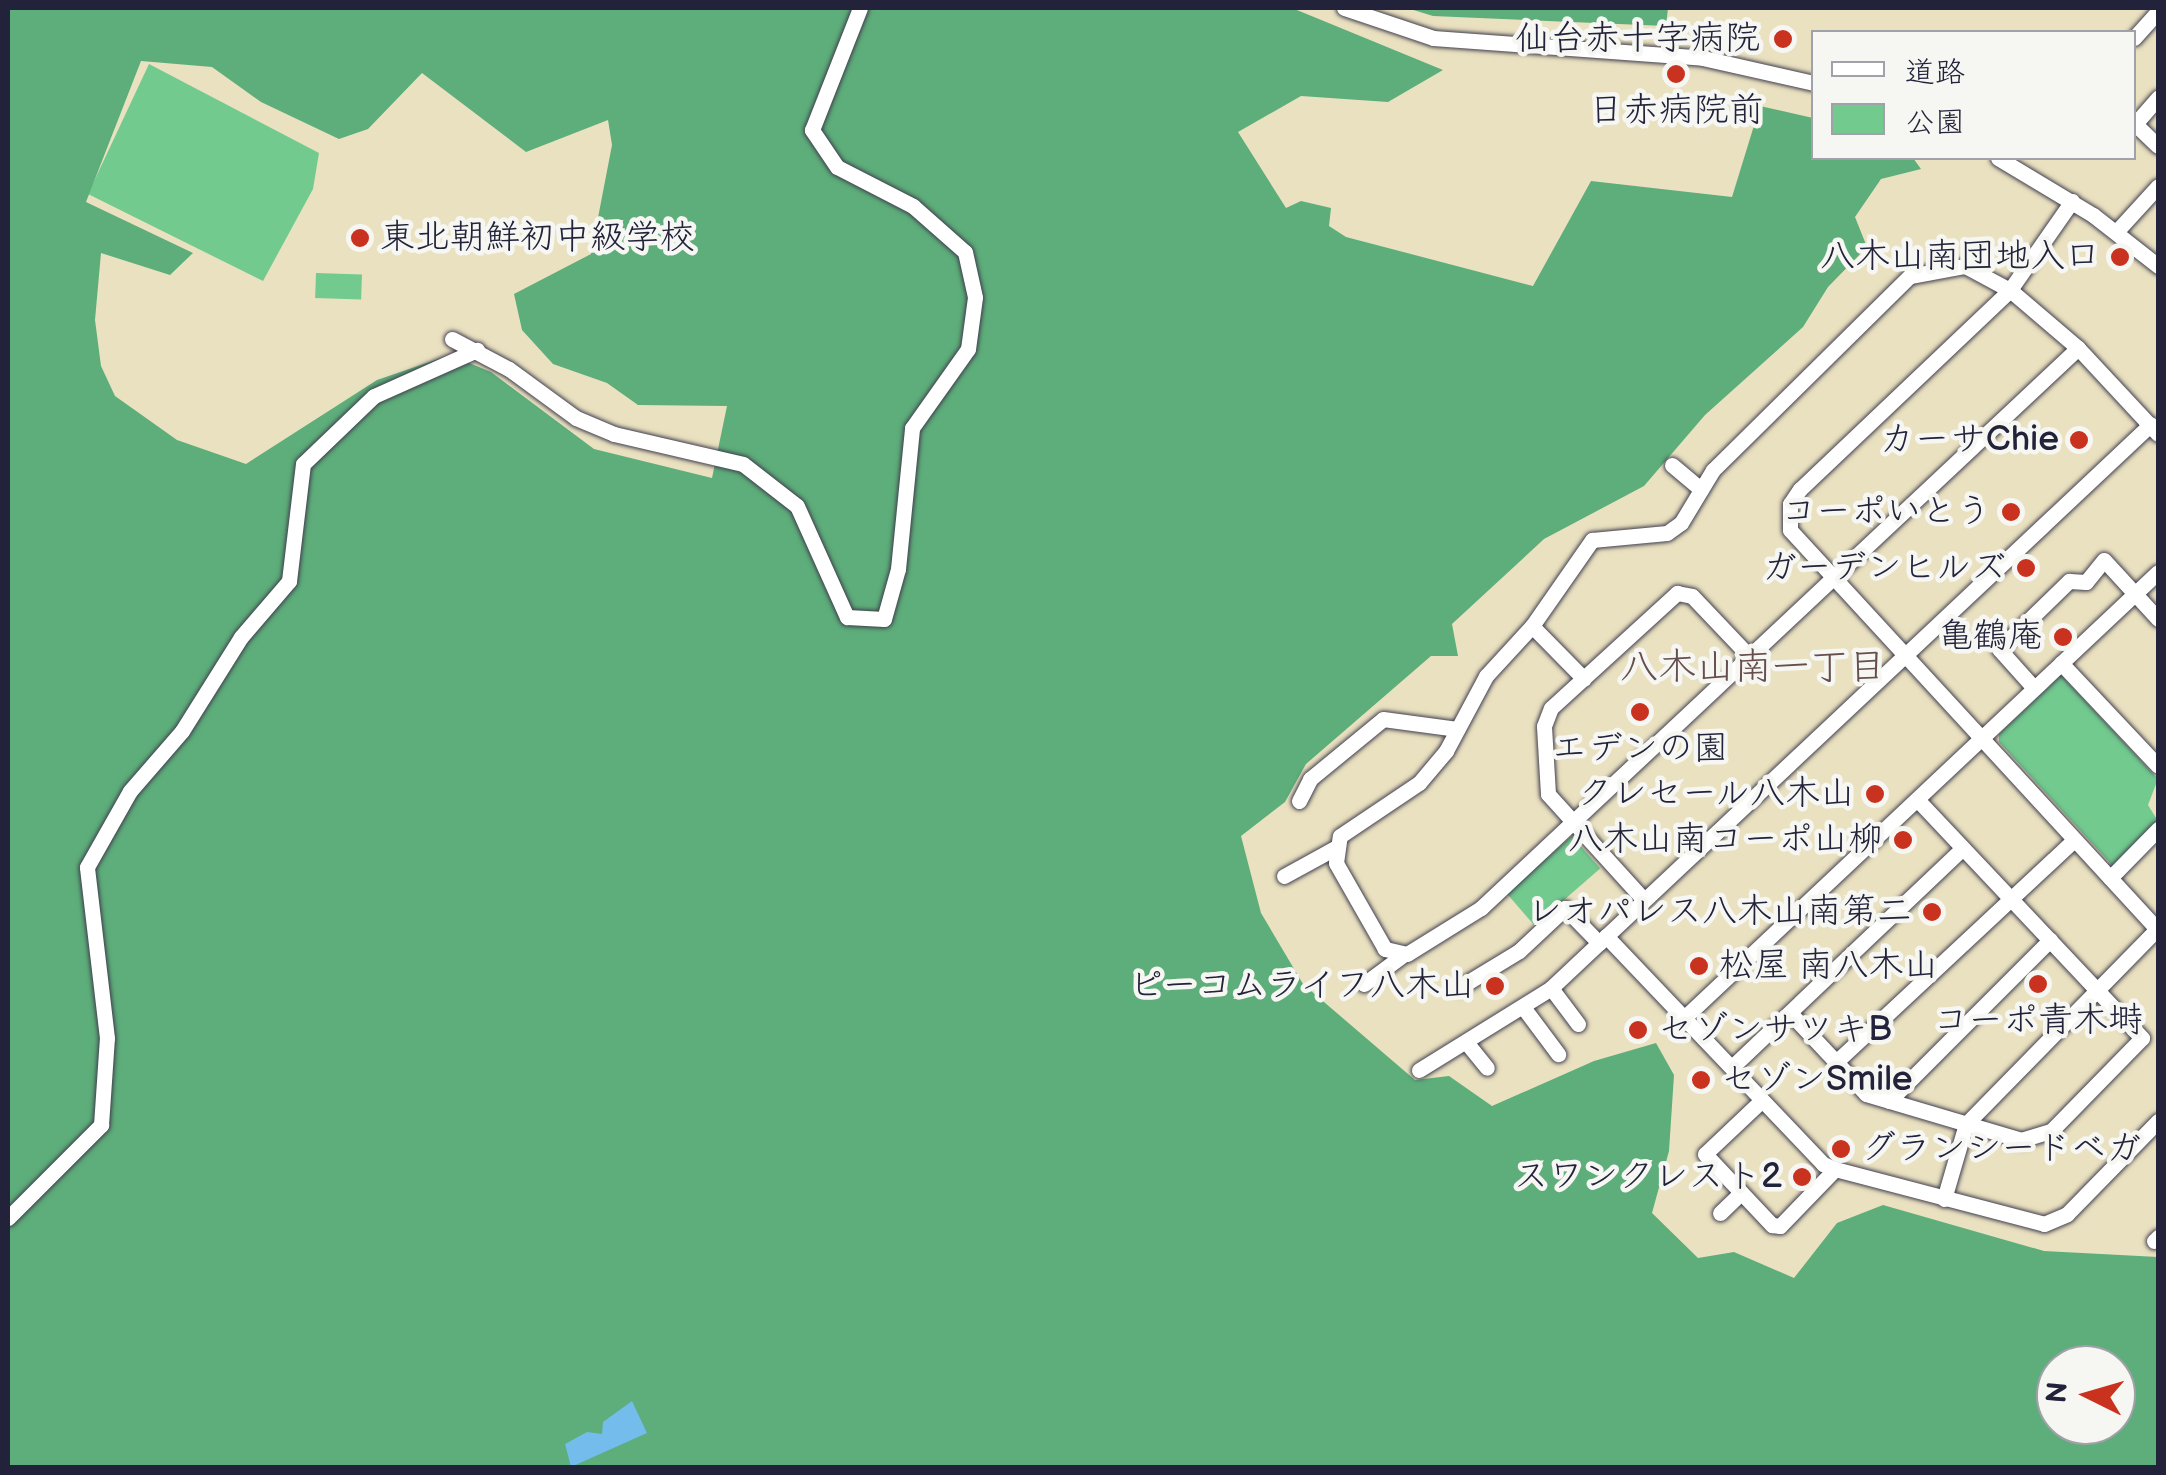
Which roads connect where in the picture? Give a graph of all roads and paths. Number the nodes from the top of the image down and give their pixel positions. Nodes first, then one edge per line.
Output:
1 (860, 8) edge
2 (1344, 8) edge
3 (2158, 11) edge
4 (2136, 36) edge
5 (1811, 82) edge
6 (2158, 98) edge
7 (2136, 121) edge
8 (2136, 125) edge
9 (2158, 146) edge
10 (2001, 160) edge
11 (2158, 186) edge
12 (2072, 201) junction
13 (2116, 232) junction
14 (2158, 266) edge
15 (2010, 290) junction
16 (452, 339) dead end
17 (2078, 348) junction
18 (477, 350) junction
19 (2155, 429) edge
20 (1672, 465) dead end
21 (1701, 489) junction
22 (2158, 572) edge
23 (1831, 581) junction
24 (2135, 594) junction
25 (2158, 619) edge
26 (1532, 626) junction
27 (1749, 656) junction
28 (1903, 660) junction
29 (2061, 662) junction
30 (1584, 679) junction
31 (2034, 688) junction
32 (1457, 729) junction
33 (1979, 740) junction
34 (2158, 766) edge
35 (1917, 799) junction
36 (1298, 802) dead end
37 (1574, 822) junction
38 (2158, 829) edge
39 (2074, 840) junction
40 (1335, 848) junction
41 (1963, 848) junction
42 (1284, 876) dead end
43 (2110, 878) junction
44 (2012, 898) junction
45 (1644, 900) junction
46 (2158, 929) edge
47 (1602, 940) junction
48 (2050, 940) junction
49 (1403, 955) junction
50 (1364, 984) dead end
51 (1460, 987) dead end
52 (1551, 988) junction
53 (2097, 989) junction
54 (1523, 1007) junction
55 (1790, 1013) junction
56 (1686, 1017) junction
57 (1578, 1024) dead end
58 (1466, 1042) junction
59 (1558, 1054) dead end
60 (1837, 1061) junction
61 (1732, 1067) junction
62 (1487, 1068) dead end
63 (1419, 1070) dead end
64 (1761, 1101) junction
65 (1889, 1101) junction
66 (2158, 1122) edge
67 (1966, 1124) junction
68 (1835, 1169) junction
69 (1742, 1193) junction
70 (1944, 1199) junction
71 (1720, 1213) dead end
72 (8, 1218) edge

1 - 18 street
2 - 5 street
3 - 4 street
6 - 7 street
8 - 9 street
10 - 12 street
11 - 13 street
12 - 13 street
12 - 15 street
13 - 14 street
15 - 17 street
15 - 21 street
15 - 23 street
16 - 18 street
17 - 19 street
17 - 23 street
18 - 72 street
19 - 28 street
20 - 21 street
21 - 26 street
22 - 24 street
23 - 27 street
23 - 28 street
24 - 25 street
24 - 29 street
24 - 31 street
26 - 30 street
26 - 32 street
27 - 30 street
27 - 37 street
28 - 33 street
28 - 45 street
29 - 31 street
29 - 34 street
30 - 37 street
31 - 33 street
32 - 36 street
32 - 40 street
33 - 35 street
33 - 39 street
35 - 41 street
35 - 56 street
37 - 45 street
37 - 49 street
38 - 43 street
39 - 43 street
39 - 44 street
40 - 42 street
40 - 49 street
41 - 44 street
41 - 55 street
43 - 46 street
44 - 48 street
44 - 60 street
45 - 47 street
46 - 53 street
47 - 51 street
47 - 52 street
47 - 56 street
48 - 53 street
48 - 65 street
49 - 50 street
52 - 54 street
52 - 57 street
53 - 67 street
53 - 67 street
54 - 58 street
54 - 59 street
55 - 60 street
55 - 61 street
56 - 61 street
58 - 62 street
58 - 63 street
60 - 65 street
61 - 64 street
64 - 68 street
64 - 69 street
65 - 67 street
66 - 70 street
67 - 70 street
68 - 69 street
68 - 70 street
69 - 71 street

